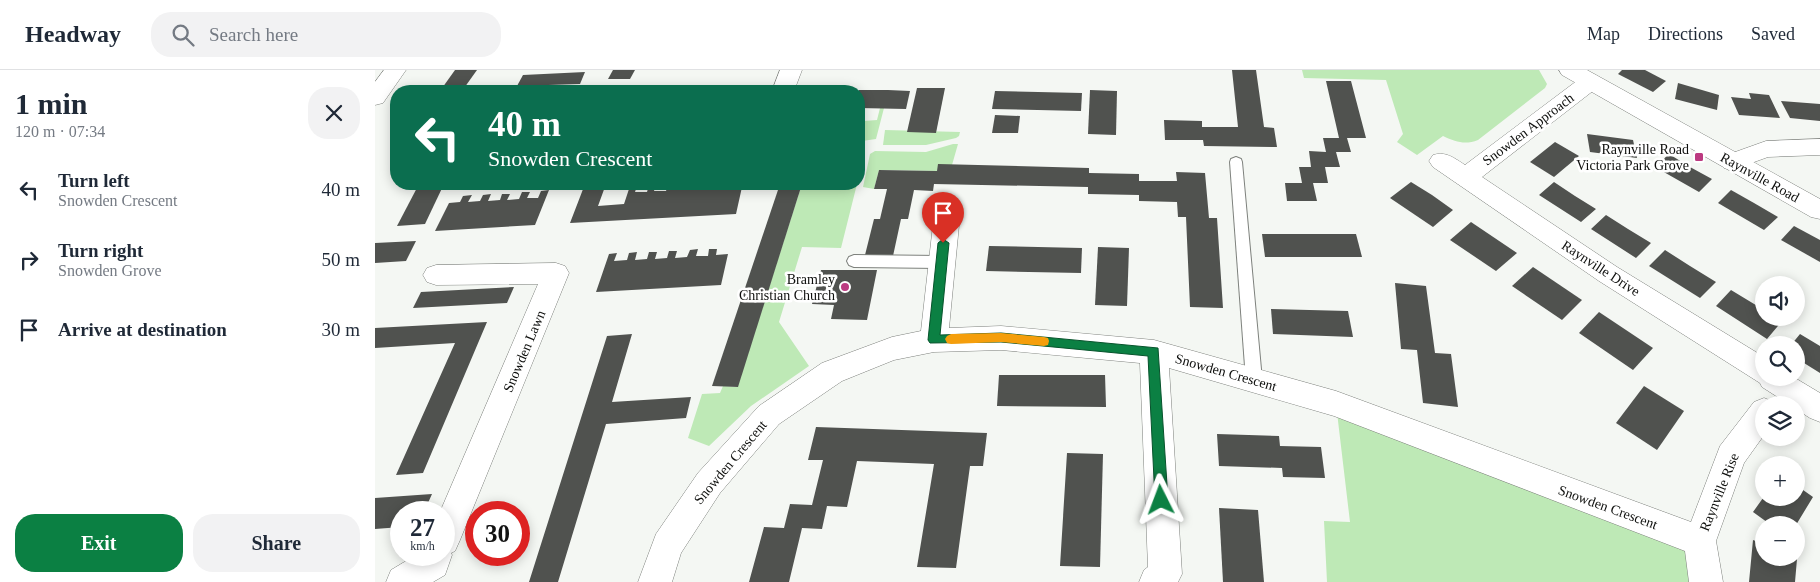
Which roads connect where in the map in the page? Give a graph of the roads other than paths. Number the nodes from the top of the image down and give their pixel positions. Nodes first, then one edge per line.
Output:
1 (395, 70) edge
2 (791, 70) edge
3 (1570, 70) edge
4 (1590, 82) junction
5 (785, 85) edge
6 (375, 98) edge
7 (1820, 147) edge
8 (1441, 161) dead end
9 (1235, 162) dead end
10 (1731, 162) junction
11 (1466, 177) junction
12 (1820, 210) edge
13 (946, 225) dead end
14 (854, 261) dead end
15 (941, 262) junction
16 (437, 275) dead end
17 (934, 340) junction
18 (1154, 352) junction
19 (1755, 373) edge
20 (1254, 380) junction
21 (1774, 386) edge
22 (1820, 408) edge
23 (1755, 423) edge
24 (455, 514) edge
25 (1700, 541) junction
26 (427, 566) edge
27 (403, 582) edge
28 (655, 582) edge
29 (1157, 582) edge
30 (1706, 582) edge

1 - 6 street
2 - 5 street
3 - 4 street, Raynville Road
4 - 10 street, Raynville Road
4 - 11 street, Snowden Approach
7 - 10 street
8 - 11 street, Raynville Drive
9 - 20 lane
10 - 12 street, Raynville Road
11 - 19 street, Raynville Drive
13 - 15 street
14 - 15 lane
15 - 17 street
16 - 24 street, Snowden Lawn
17 - 18 street, Snowden Crescent
17 - 28 street, Snowden Crescent
18 - 20 street, Snowden Crescent
18 - 29 street
20 - 25 street, Snowden Crescent
21 - 22 street, Raynville Drive
23 - 25 street, Raynville Rise
25 - 30 street, Raynville Rise
26 - 27 street

